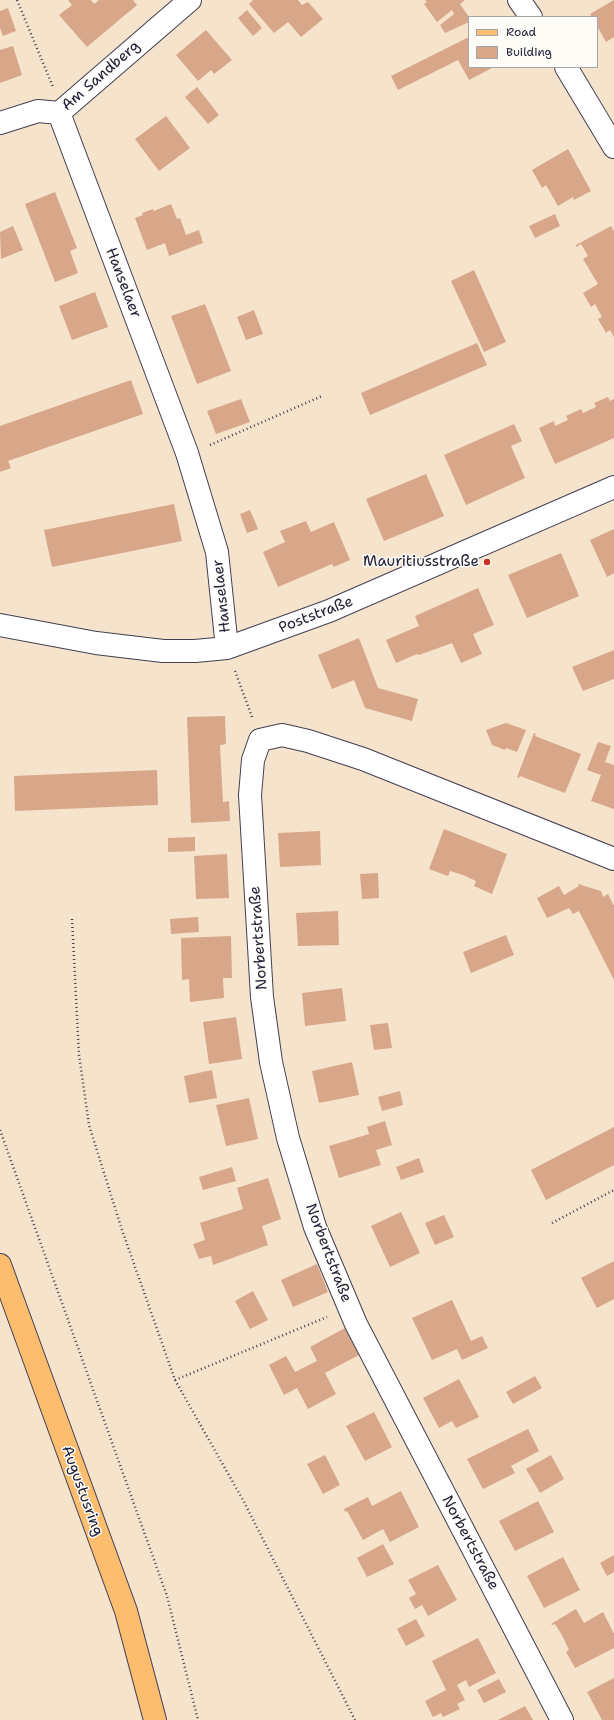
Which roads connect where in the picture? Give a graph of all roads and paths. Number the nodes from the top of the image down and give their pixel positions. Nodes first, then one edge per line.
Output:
1 (17, 0) edge
2 (190, 0) edge
3 (519, 0) edge
4 (530, 16) edge
5 (567, 68) edge
6 (59, 113) junction
7 (0, 123) edge
8 (614, 147) edge
9 (322, 396) dead end
10 (187, 453) junction
11 (614, 487) edge
12 (0, 625) edge
13 (227, 648) junction
14 (260, 740) junction
15 (614, 859) edge
16 (72, 919) dead end
17 (0, 1130) edge
18 (614, 1190) edge
19 (552, 1223) dead end
20 (0, 1265) edge
21 (350, 1308) junction
22 (175, 1380) junction
23 (155, 1720) edge
24 (198, 1720) edge
25 (355, 1720) edge
26 (562, 1720) edge

1 - 6 path
2 - 6 street, Am Sandberg
3 - 4 street
5 - 8 street
6 - 7 street, Am Sandberg
6 - 10 street, Hanselaer
9 - 10 path
10 - 13 street, Hanselaer
11 - 13 street, Poststraße
12 - 13 street, Poststraße
13 - 14 path
14 - 15 street
14 - 21 street, Norbertstraße
16 - 22 path
17 - 24 path
18 - 19 path
20 - 23 main road, Augustusring
21 - 22 path
21 - 26 street, Norbertstraße
22 - 25 path

